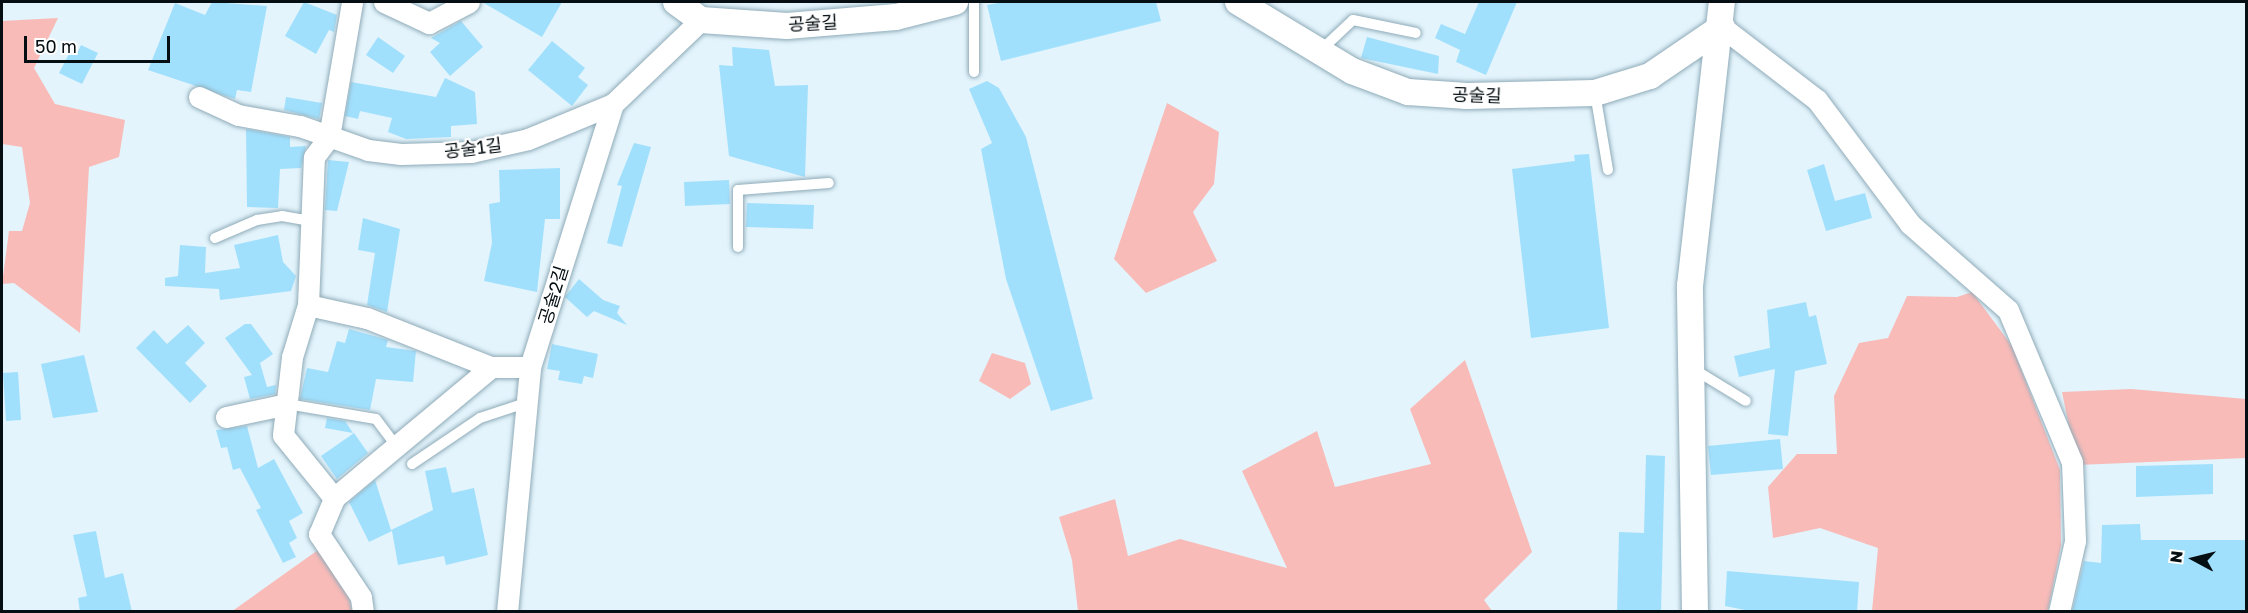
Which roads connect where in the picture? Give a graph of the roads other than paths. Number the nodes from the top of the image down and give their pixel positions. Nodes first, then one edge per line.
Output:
1 (352, 2) edge
2 (384, 2) edge
3 (469, 2) edge
4 (676, 2) edge
5 (955, 2) edge
6 (974, 2) edge
7 (1238, 2) edge
8 (1722, 2) edge
9 (701, 21) junction
10 (1722, 27) junction
11 (1416, 33) dead end
12 (1320, 51) junction
13 (974, 72) dead end
14 (1595, 93) junction
15 (199, 97) dead end
16 (613, 104) junction
17 (329, 137) junction
18 (1608, 170) dead end
19 (829, 183) dead end
20 (312, 221) junction
21 (215, 238) dead end
22 (738, 247) dead end
23 (308, 305) junction
24 (491, 367) junction
25 (530, 367) junction
26 (1689, 367) junction
27 (1746, 401) dead end
28 (526, 403) junction
29 (287, 404) junction
30 (226, 417) dead end
31 (396, 446) junction
32 (412, 464) dead end
33 (334, 498) junction
34 (363, 612) edge
35 (507, 612) edge
36 (1695, 612) edge
37 (2059, 612) edge

1 - 17 street
2 - 3 street
4 - 9 street
5 - 9 street, 공술길
6 - 13 lane
7 - 12 street, 공술길
8 - 10 street
9 - 16 street, 공술2길
10 - 14 street, 공술길
10 - 26 street
10 - 37 street
11 - 12 lane
12 - 14 street, 공술길
14 - 18 lane
15 - 17 street, 공술1길
16 - 17 street, 공술1길
16 - 25 street, 공술2길
17 - 20 street
19 - 22 lane
20 - 21 lane
20 - 23 street
23 - 24 street
23 - 29 street
24 - 25 street
24 - 31 street
25 - 28 street, 공술2길
26 - 27 lane
26 - 36 street
28 - 32 lane
28 - 35 street, 공술2길
29 - 30 street
29 - 31 lane
29 - 33 street
31 - 33 street
33 - 34 street

